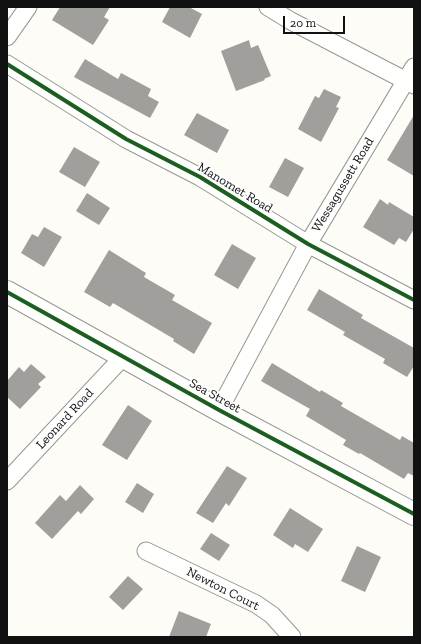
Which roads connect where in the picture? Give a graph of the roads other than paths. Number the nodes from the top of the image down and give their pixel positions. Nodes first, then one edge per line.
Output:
1 (28, 7) edge
2 (268, 7) edge
3 (7, 37) edge
4 (7, 64) edge
5 (411, 78) edge
6 (308, 244) junction
7 (7, 292) edge
8 (414, 300) edge
9 (123, 357) junction
10 (219, 410) junction
11 (7, 481) edge
12 (414, 514) edge
13 (146, 551) dead end
14 (292, 637) edge

1 - 3 street
2 - 5 street
4 - 6 street, Manomet Road
5 - 6 street, Wessagussett Road
6 - 8 street, Manomet Road
6 - 10 street, Wessagussett Road
7 - 9 street, Sea Street
9 - 10 street, Sea Street
9 - 11 street, Leonard Road
10 - 12 street, Sea Street
13 - 14 street, Newton Court

